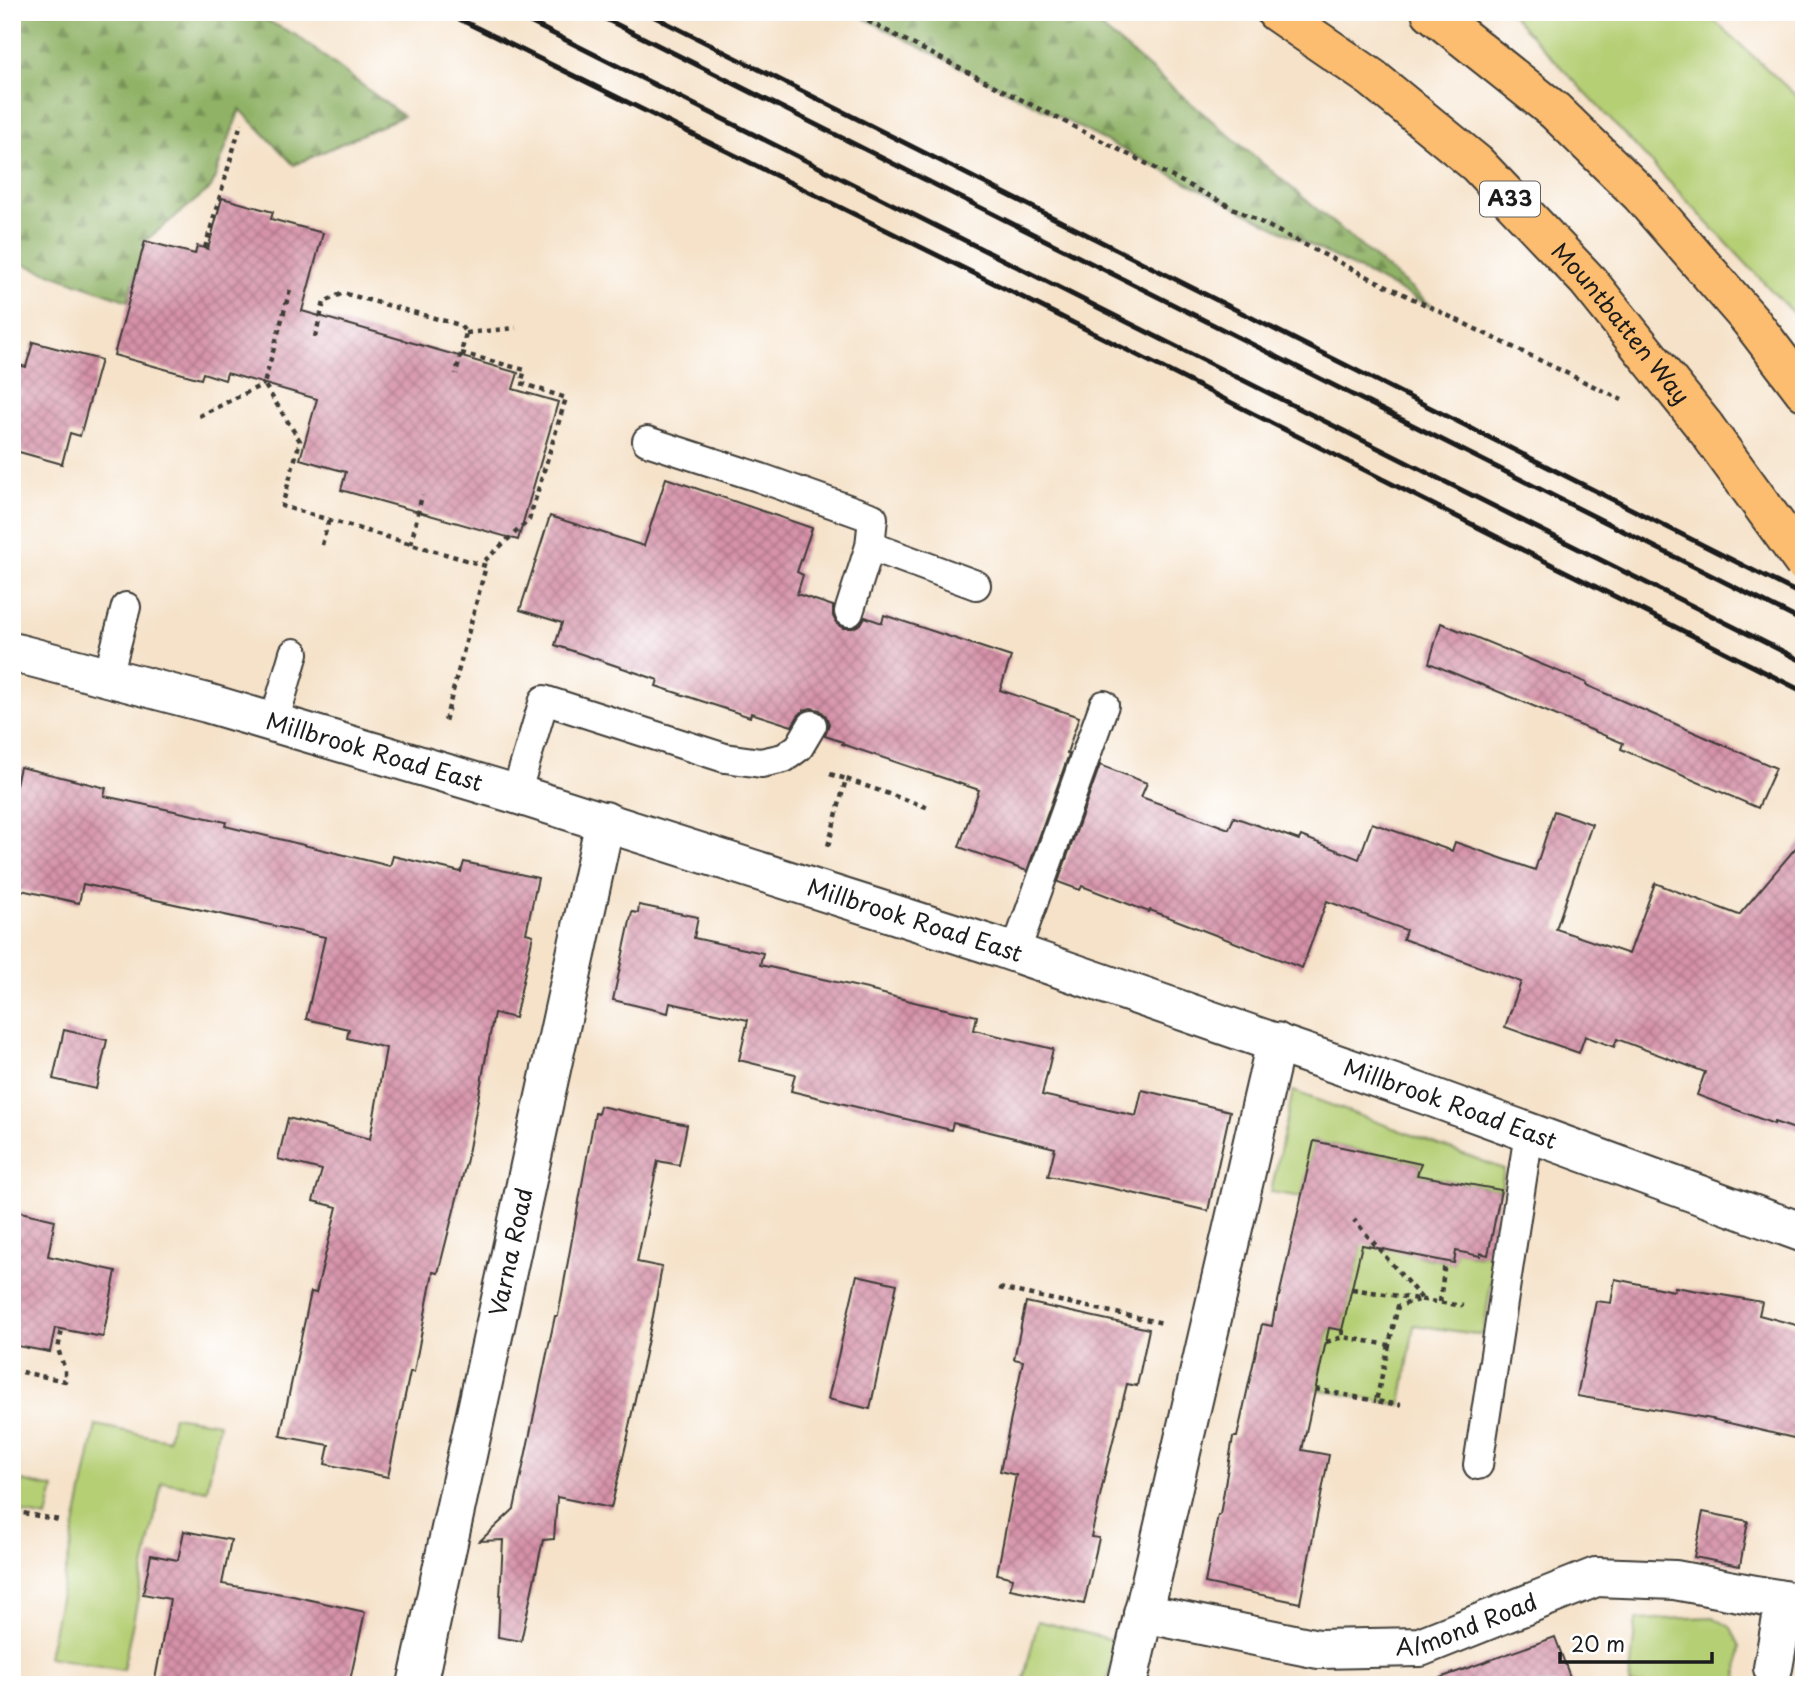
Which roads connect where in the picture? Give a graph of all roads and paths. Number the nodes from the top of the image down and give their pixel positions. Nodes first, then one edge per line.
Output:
1 (850, 12) edge
2 (1276, 12) edge
3 (1431, 12) edge
4 (240, 123) dead end
5 (205, 248) dead end
6 (290, 290) dead end
7 (516, 328) dead end
8 (466, 333) junction
9 (315, 337) dead end
10 (461, 353) junction
11 (456, 374) dead end
12 (264, 384) junction
13 (1804, 390) edge
14 (1630, 404) dead end
15 (199, 416) dead end
16 (647, 440) dead end
17 (422, 495) dead end
18 (329, 519) junction
19 (411, 544) junction
20 (322, 545) dead end
21 (870, 547) junction
22 (1804, 563) edge
23 (481, 564) junction
24 (976, 585) dead end
25 (126, 607) dead end
26 (849, 612) dead end
27 (12, 652) edge
28 (295, 653) dead end
29 (108, 676) junction
30 (1104, 705) dead end
31 (274, 722) junction
32 (812, 724) dead end
33 (432, 769) junction
34 (516, 794) junction
35 (929, 808) dead end
36 (605, 821) junction
37 (817, 889) junction
38 (1015, 953) junction
39 (1276, 1042) junction
40 (1529, 1133) junction
41 (1354, 1220) dead end
42 (1804, 1233) edge
43 (1445, 1262) dead end
44 (999, 1288) dead end
45 (1352, 1289) dead end
46 (1422, 1299) junction
47 (1440, 1302) junction
48 (1464, 1307) dead end
49 (62, 1329) dead end
50 (1342, 1330) dead end
51 (1208, 1333) junction
52 (1343, 1337) junction
53 (1326, 1342) dead end
54 (1389, 1345) junction
55 (12, 1370) edge
56 (1315, 1389) dead end
57 (1376, 1401) junction
58 (1401, 1405) dead end
59 (1478, 1465) dead end
60 (59, 1520) dead end
61 (15, 1526) dead end
62 (1794, 1602) edge
63 (1143, 1614) junction
64 (1773, 1668) dead end
65 (417, 1685) edge
66 (1127, 1685) edge

1 - 14 path
2 - 22 highway, Mountbatten Way / A33, bridge
3 - 13 highway
4 - 5 path
6 - 12 path
7 - 8 path
8 - 9 path
8 - 10 path
10 - 11 path
10 - 23 path
12 - 15 path
12 - 18 path
16 - 21 lane
17 - 19 path
18 - 19 path
18 - 20 path
19 - 23 path
21 - 24 lane
21 - 26 lane
23 - 33 path
25 - 29 lane
27 - 29 street, Millbrook Road East
28 - 31 lane
29 - 31 street, Millbrook Road East
30 - 38 lane
31 - 33 street, Millbrook Road East
32 - 34 lane
33 - 34 street, Millbrook Road East
34 - 36 street, Millbrook Road East
35 - 37 path
36 - 37 street, Millbrook Road East
36 - 65 street, Varna Road
37 - 38 street, Millbrook Road East
38 - 39 street, Millbrook Road East
39 - 40 street, Millbrook Road East
39 - 51 street
40 - 42 street, Millbrook Road East
40 - 59 lane
41 - 46 path
43 - 47 path
44 - 51 path
45 - 46 path
46 - 47 path
46 - 54 path
47 - 48 path
49 - 55 path
50 - 52 path
51 - 63 street
52 - 53 path
52 - 54 path
54 - 57 path
56 - 57 path
57 - 58 path
60 - 61 path
62 - 63 street, Almond Road
62 - 64 street, Almond Road
63 - 66 street

